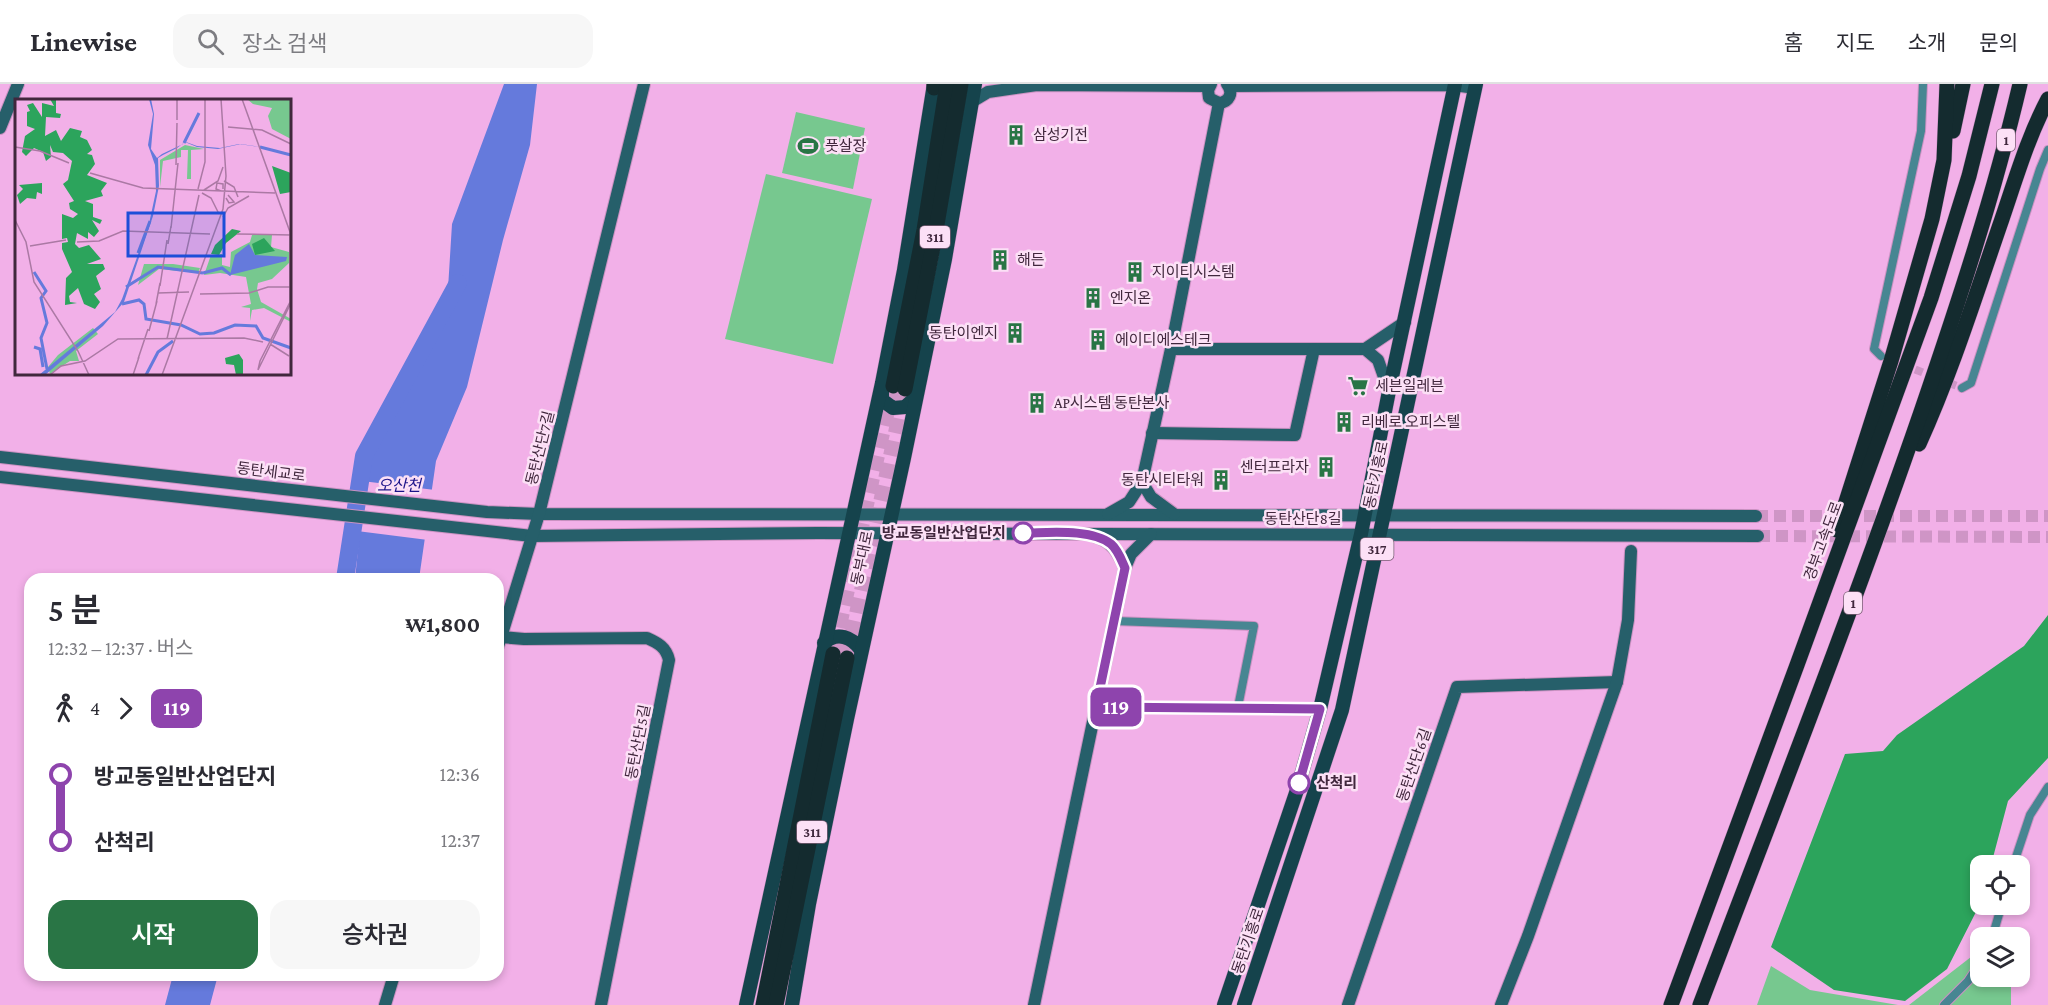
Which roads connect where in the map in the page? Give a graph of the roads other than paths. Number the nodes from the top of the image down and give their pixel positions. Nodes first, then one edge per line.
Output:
1 (18, 84) edge
2 (644, 84) edge
3 (961, 84) edge
4 (975, 84) edge
5 (1923, 84) edge
6 (1947, 84) edge
7 (1963, 84) edge
8 (1992, 84) edge
9 (2020, 84) edge
10 (937, 85) edge
11 (1062, 85) edge
12 (1113, 85) edge
13 (1210, 85) edge
14 (1228, 85) edge
15 (1345, 85) edge
16 (1455, 85) edge
17 (1475, 86) edge
18 (2048, 99) edge
19 (973, 101) junction
20 (1219, 104) junction
21 (0, 128) edge
22 (2048, 150) edge
23 (1932, 219) junction
24 (1405, 322) junction
25 (1171, 349) junction
26 (1314, 349) junction
27 (1365, 349) junction
28 (1881, 356) dead end
29 (1962, 388) dead end
30 (899, 389) junction
31 (1389, 391) junction
32 (1152, 433) junction
33 (0, 457) edge
34 (0, 477) edge
35 (1142, 482) junction
36 (853, 513) junction
37 (890, 513) junction
38 (539, 514) junction
39 (1106, 515) junction
40 (1175, 515) junction
41 (1365, 516) junction
42 (1384, 516) junction
43 (1756, 516) tunnel mouth
44 (1881, 528) junction
45 (849, 533) junction
46 (886, 533) junction
47 (1086, 534) junction
48 (1151, 534) junction
49 (1361, 534) junction
50 (1380, 534) junction
51 (532, 536) junction
52 (1758, 536) tunnel mouth
53 (1631, 551) dead end
54 (1125, 568) junction
55 (1114, 621) junction
56 (504, 625) edge
57 (504, 641) edge
58 (861, 650) junction
59 (835, 652) junction
60 (1797, 665) junction
61 (1617, 682) junction
62 (1239, 702) dead end
63 (1096, 707) junction
64 (1320, 709) junction
65 (2048, 786) edge
66 (2017, 855) edge
67 (1970, 976) edge
68 (392, 981) edge
69 (1956, 994) junction
70 (385, 1005) edge
71 (601, 1005) edge
72 (746, 1005) edge
73 (763, 1005) edge
74 (776, 1005) edge
75 (792, 1005) edge
76 (1034, 1005) edge
77 (1224, 1005) edge
78 (1244, 1005) edge
79 (1348, 1005) edge
80 (1501, 1005) edge
81 (1671, 1005) edge
82 (1700, 1005) edge
83 (1944, 1005) edge
84 (1957, 1005) edge

1 - 21 street
2 - 38 street, 동탄산단7길
3 - 30 highway, 동부대로 / 311
4 - 19 main road, 동부대로
5 - 28 street
6 - 23 highway
7 - 23 highway
8 - 60 highway, 경부고속도로 / 1
9 - 44 highway, 1
10 - 30 highway, 동부대로 / 311
11 - 12 street
11 - 19 street
12 - 13 street
13 - 20 street
14 - 15 street
14 - 20 street
15 - 16 street
16 - 17 street
16 - 24 main road, 동탄기흥로 / 317
17 - 42 main road, 동탄기흥로 / 317
18 - 44 highway
19 - 30 main road, 동부대로
20 - 25 street
22 - 29 street
23 - 60 highway
24 - 27 street
24 - 31 main road, 동탄기흥로 / 317
25 - 26 street
25 - 32 street
26 - 27 street
26 - 32 street
27 - 31 street
30 - 36 main road, 동부대로
30 - 37 main road, 동부대로
31 - 41 main road, 동탄기흥로 / 317
32 - 35 street
33 - 38 street, 동탄세교로
34 - 51 street
35 - 39 street
35 - 40 street
36 - 37 street, 동탄산단8길
36 - 38 street
36 - 45 main road, 동부대로
37 - 39 street, 동탄산단8길
37 - 46 main road, 동부대로
38 - 51 street, 동탄산단7길
39 - 40 street, 동탄산단8길
40 - 41 street, 동탄산단8길
41 - 42 street, 동탄산단8길
41 - 49 main road, 동탄기흥로 / 317
42 - 43 street, 동탄산단8길
42 - 50 main road, 동탄기흥로 / 317
44 - 82 highway, 1
45 - 46 street, 동탄산단8길
45 - 51 street
45 - 59 main road, 동부대로
46 - 47 street, 동탄산단8길
46 - 58 main road, 동부대로
47 - 48 street, 동탄산단8길
47 - 54 street
48 - 49 street, 동탄산단8길
48 - 54 street
49 - 50 street, 동탄산단8길
49 - 64 main road, 동탄기흥로 / 317
50 - 52 street, 동탄산단8길
50 - 78 main road, 동탄기흥로 / 317
51 - 56 street, 동탄산단5길
53 - 61 street
54 - 55 street
55 - 62 street
55 - 63 street
57 - 71 street, 동탄산단5길
58 - 59 main road
58 - 75 main road, 동부대로
59 - 72 main road, 동부대로
59 - 73 highway, 동부대로 / 311
59 - 74 highway, 동부대로 / 311
60 - 81 highway, 경부고속도로 / 1
61 - 79 street, 동탄산단6길
61 - 80 street
63 - 64 street
63 - 76 street
64 - 77 main road, 동탄기흥로 / 317
65 - 66 street
67 - 69 street
68 - 70 street
69 - 83 street
69 - 84 street

